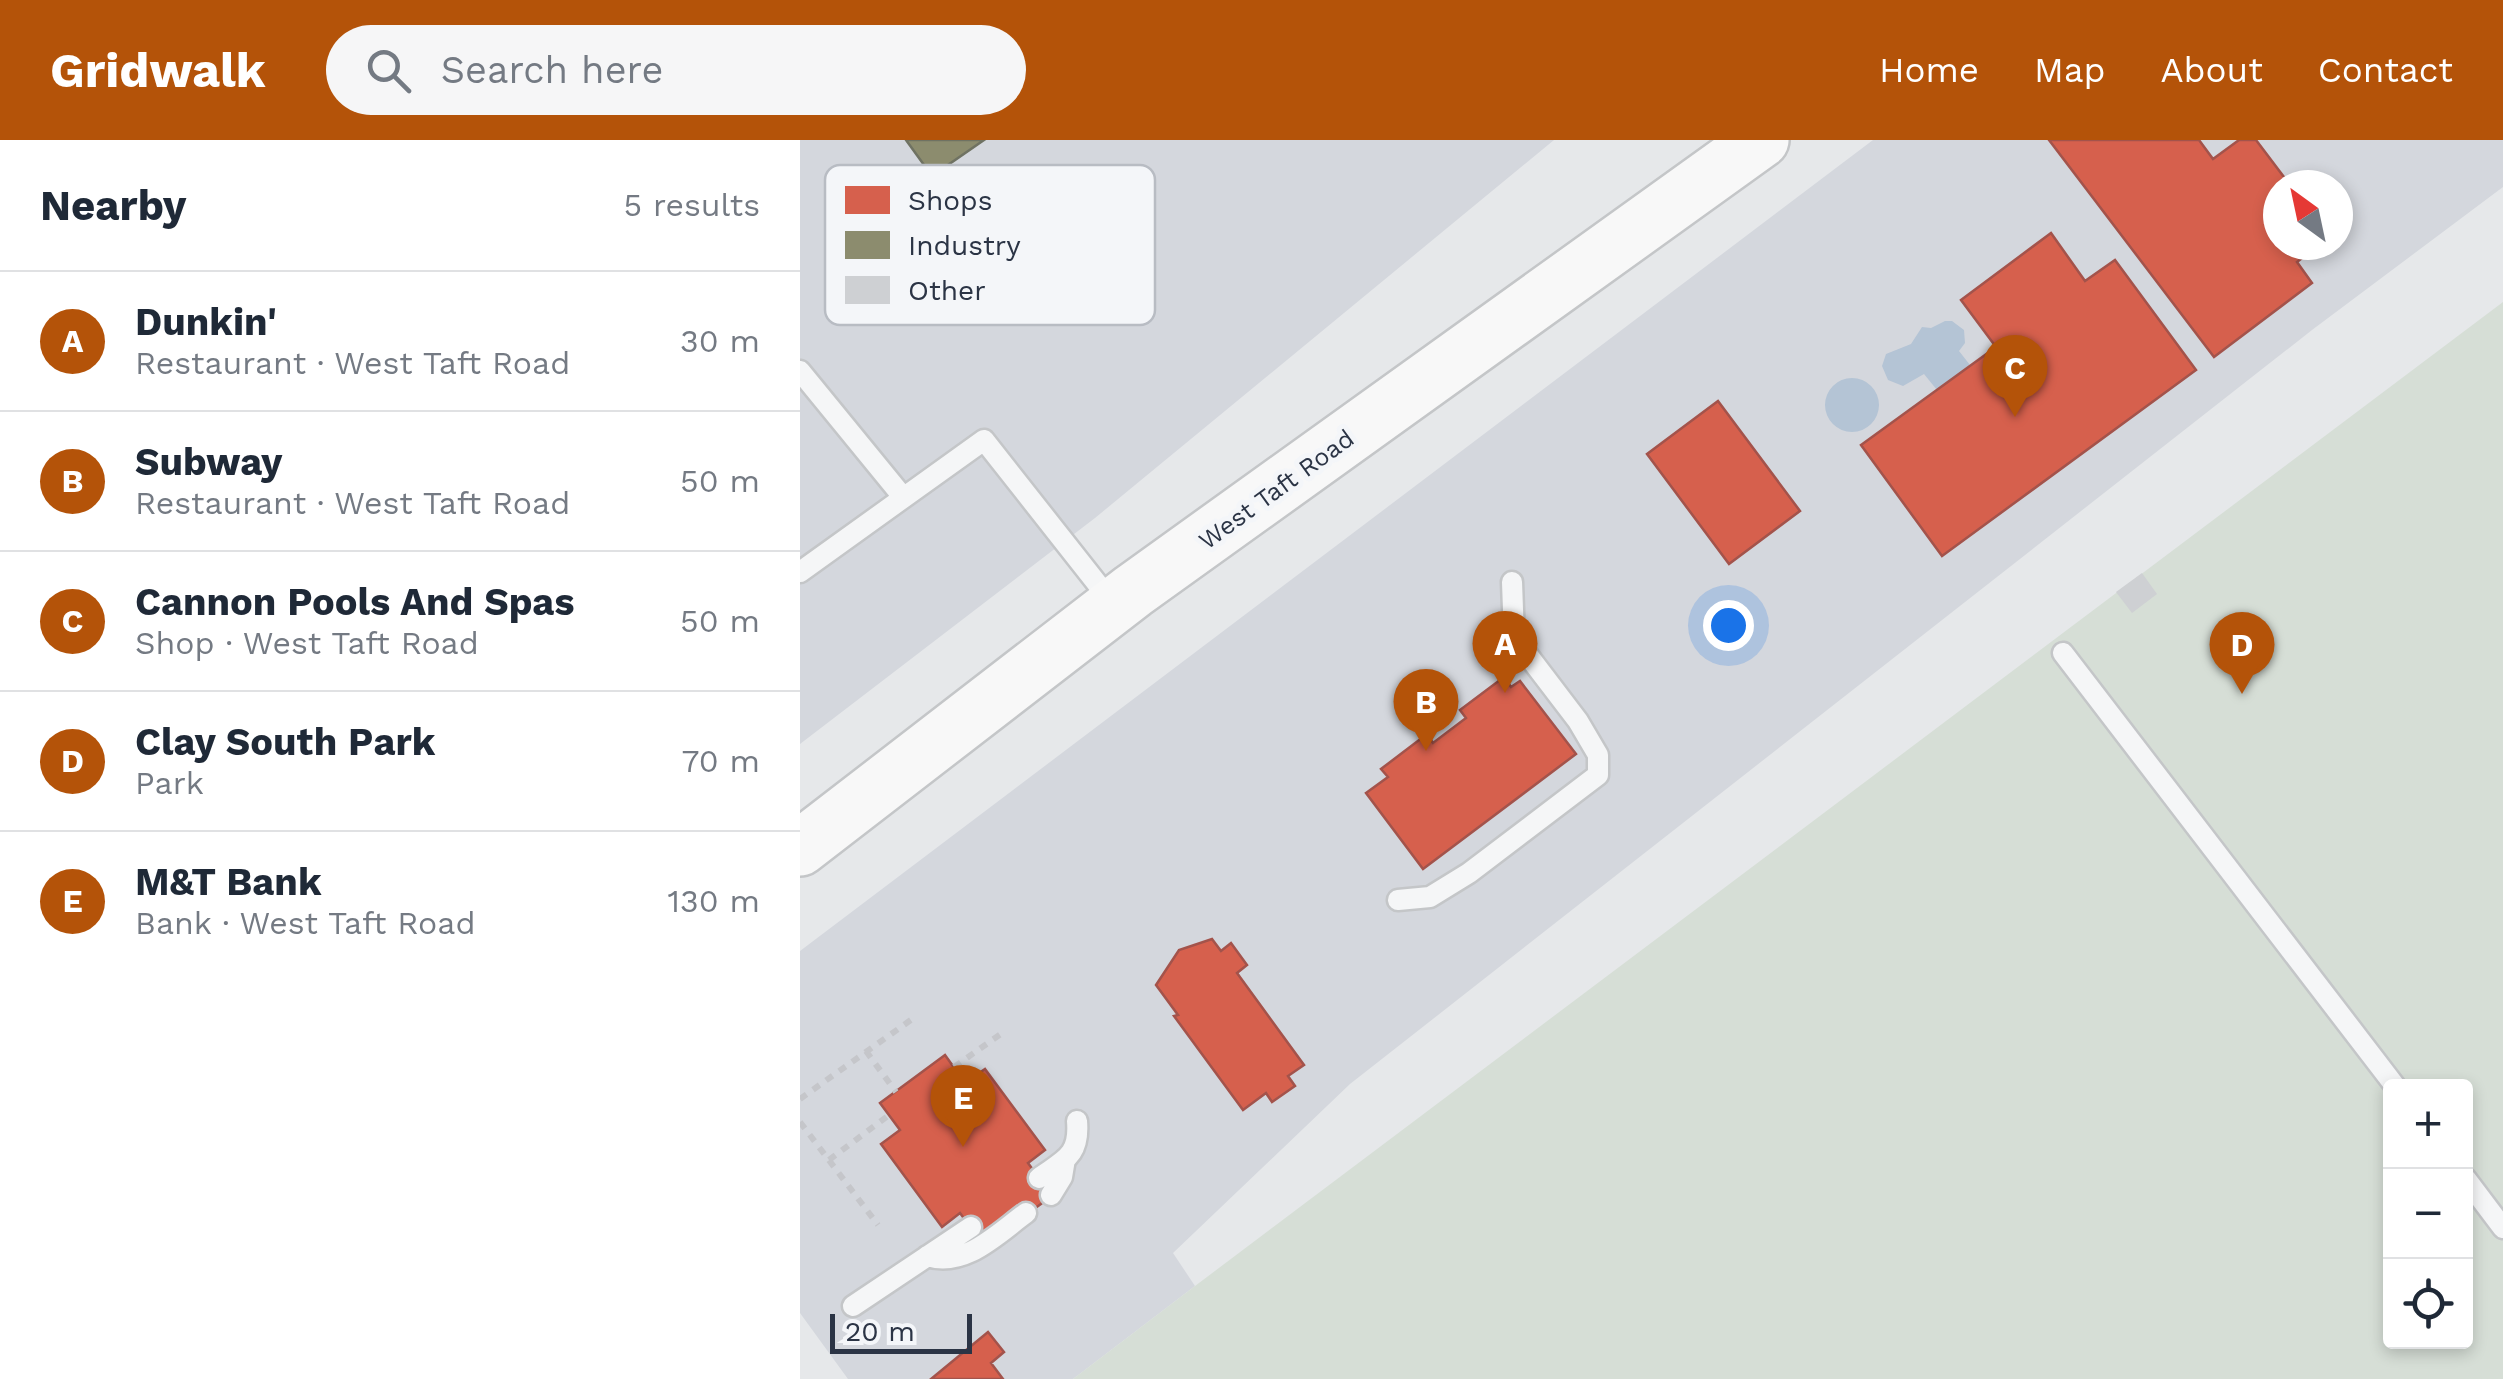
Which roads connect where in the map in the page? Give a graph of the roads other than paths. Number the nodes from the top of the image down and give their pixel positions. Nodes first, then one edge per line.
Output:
1 (1761, 140) edge
2 (800, 370) edge
3 (903, 498) junction
4 (800, 572) edge
5 (1512, 582) dead end
6 (1114, 605) junction
7 (2062, 653) dead end
8 (800, 848) edge
9 (1398, 900) dead end
10 (2390, 1079) edge
11 (1077, 1121) dead end
12 (1045, 1186) dead end
13 (2473, 1188) edge
14 (1026, 1213) dead end
15 (971, 1227) dead end
16 (2503, 1228) edge
17 (927, 1256) junction
18 (854, 1306) dead end

1 - 6 main road, West Taft Road
2 - 3 lane
3 - 4 lane
3 - 6 lane
5 - 9 lane
6 - 8 main road, West Taft Road
7 - 10 lane
11 - 12 lane
13 - 16 lane
14 - 17 lane
15 - 17 lane
17 - 18 lane

